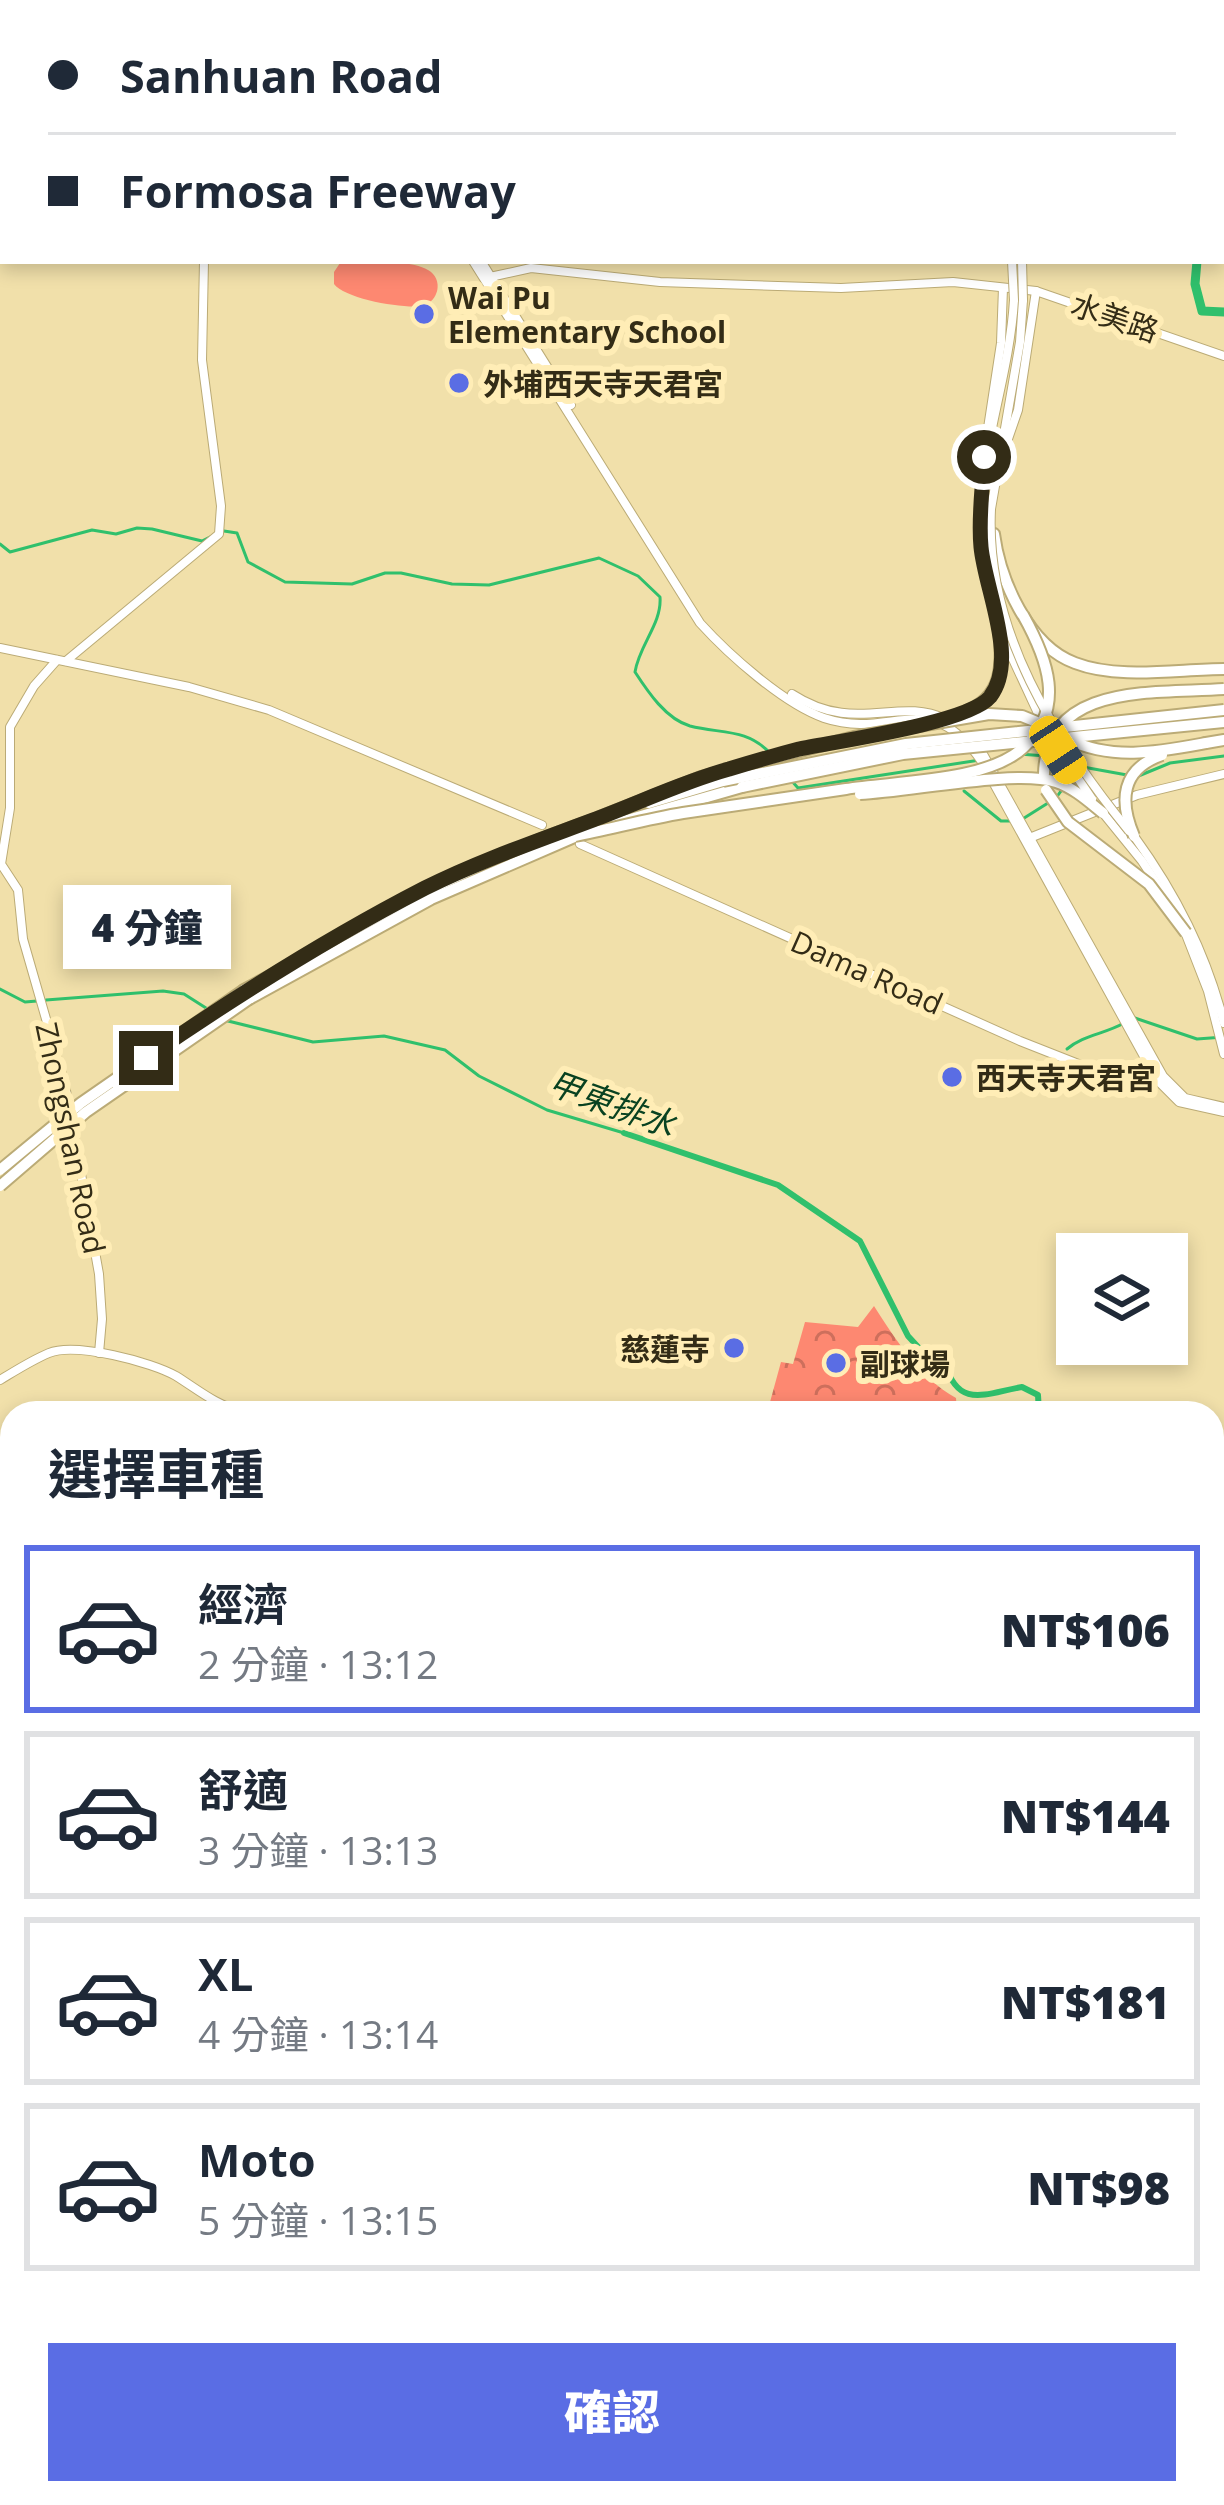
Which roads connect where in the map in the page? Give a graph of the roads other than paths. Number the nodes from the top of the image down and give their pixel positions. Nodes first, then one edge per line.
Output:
1 (204, 264) edge
2 (479, 264) edge
3 (1012, 264) edge
4 (1022, 264) edge
5 (488, 278) junction
6 (1003, 288) junction
7 (1036, 291) junction
8 (1018, 300) junction
9 (1224, 356) edge
10 (988, 480) junction
11 (991, 509) junction
12 (1023, 615) junction
13 (999, 626) junction
14 (0, 648) edge
15 (61, 661) junction
16 (1224, 669) edge
17 (1224, 689) edge
18 (1224, 710) edge
19 (929, 722) junction
20 (1224, 722) edge
21 (1044, 725) junction
22 (1059, 734) junction
23 (1224, 740) edge
24 (1206, 743) junction
25 (1224, 774) edge
26 (791, 798) junction
27 (1103, 813) junction
28 (597, 818) junction
29 (542, 825) dead end
30 (1134, 836) junction
31 (1029, 838) junction
32 (577, 840) junction
33 (460, 880) junction
34 (1186, 933) junction
35 (246, 994) junction
36 (1224, 1023) edge
37 (1224, 1054) edge
38 (1160, 1078) junction
39 (1224, 1109) edge
40 (0, 1171) edge
41 (0, 1186) edge
42 (99, 1353) junction
43 (0, 1380) edge
44 (216, 1401) edge

1 - 15 street, Zhongshan Road
2 - 5 street
3 - 8 street, bridge
4 - 8 street, bridge
5 - 6 street, 水美路
5 - 31 street
6 - 7 street, 水美路
6 - 10 street
7 - 9 street, 水美路
7 - 10 street
8 - 10 street
10 - 11 street
10 - 13 street
11 - 12 highway, bridge
11 - 22 street, bridge
12 - 16 highway, bridge
12 - 26 highway, bridge
13 - 19 highway, bridge
13 - 21 street, bridge
14 - 15 street
15 - 29 street
15 - 42 street, Zhongshan Road
17 - 34 highway, bridge
18 - 28 highway, bridge
19 - 21 highway, bridge
19 - 28 highway, bridge
20 - 32 highway, bridge
21 - 22 street, bridge
21 - 27 street, bridge
22 - 24 highway, bridge
22 - 30 street, bridge
23 - 24 highway
24 - 30 highway, bridge
25 - 31 street
26 - 27 highway, bridge
26 - 32 highway, bridge
27 - 34 street, bridge
28 - 33 highway
30 - 36 street
31 - 38 street
32 - 33 highway
32 - 38 street, Dama Road
33 - 35 highway
34 - 37 street
35 - 40 highway, bridge
35 - 41 highway, bridge
38 - 39 street
42 - 43 street
42 - 44 street

